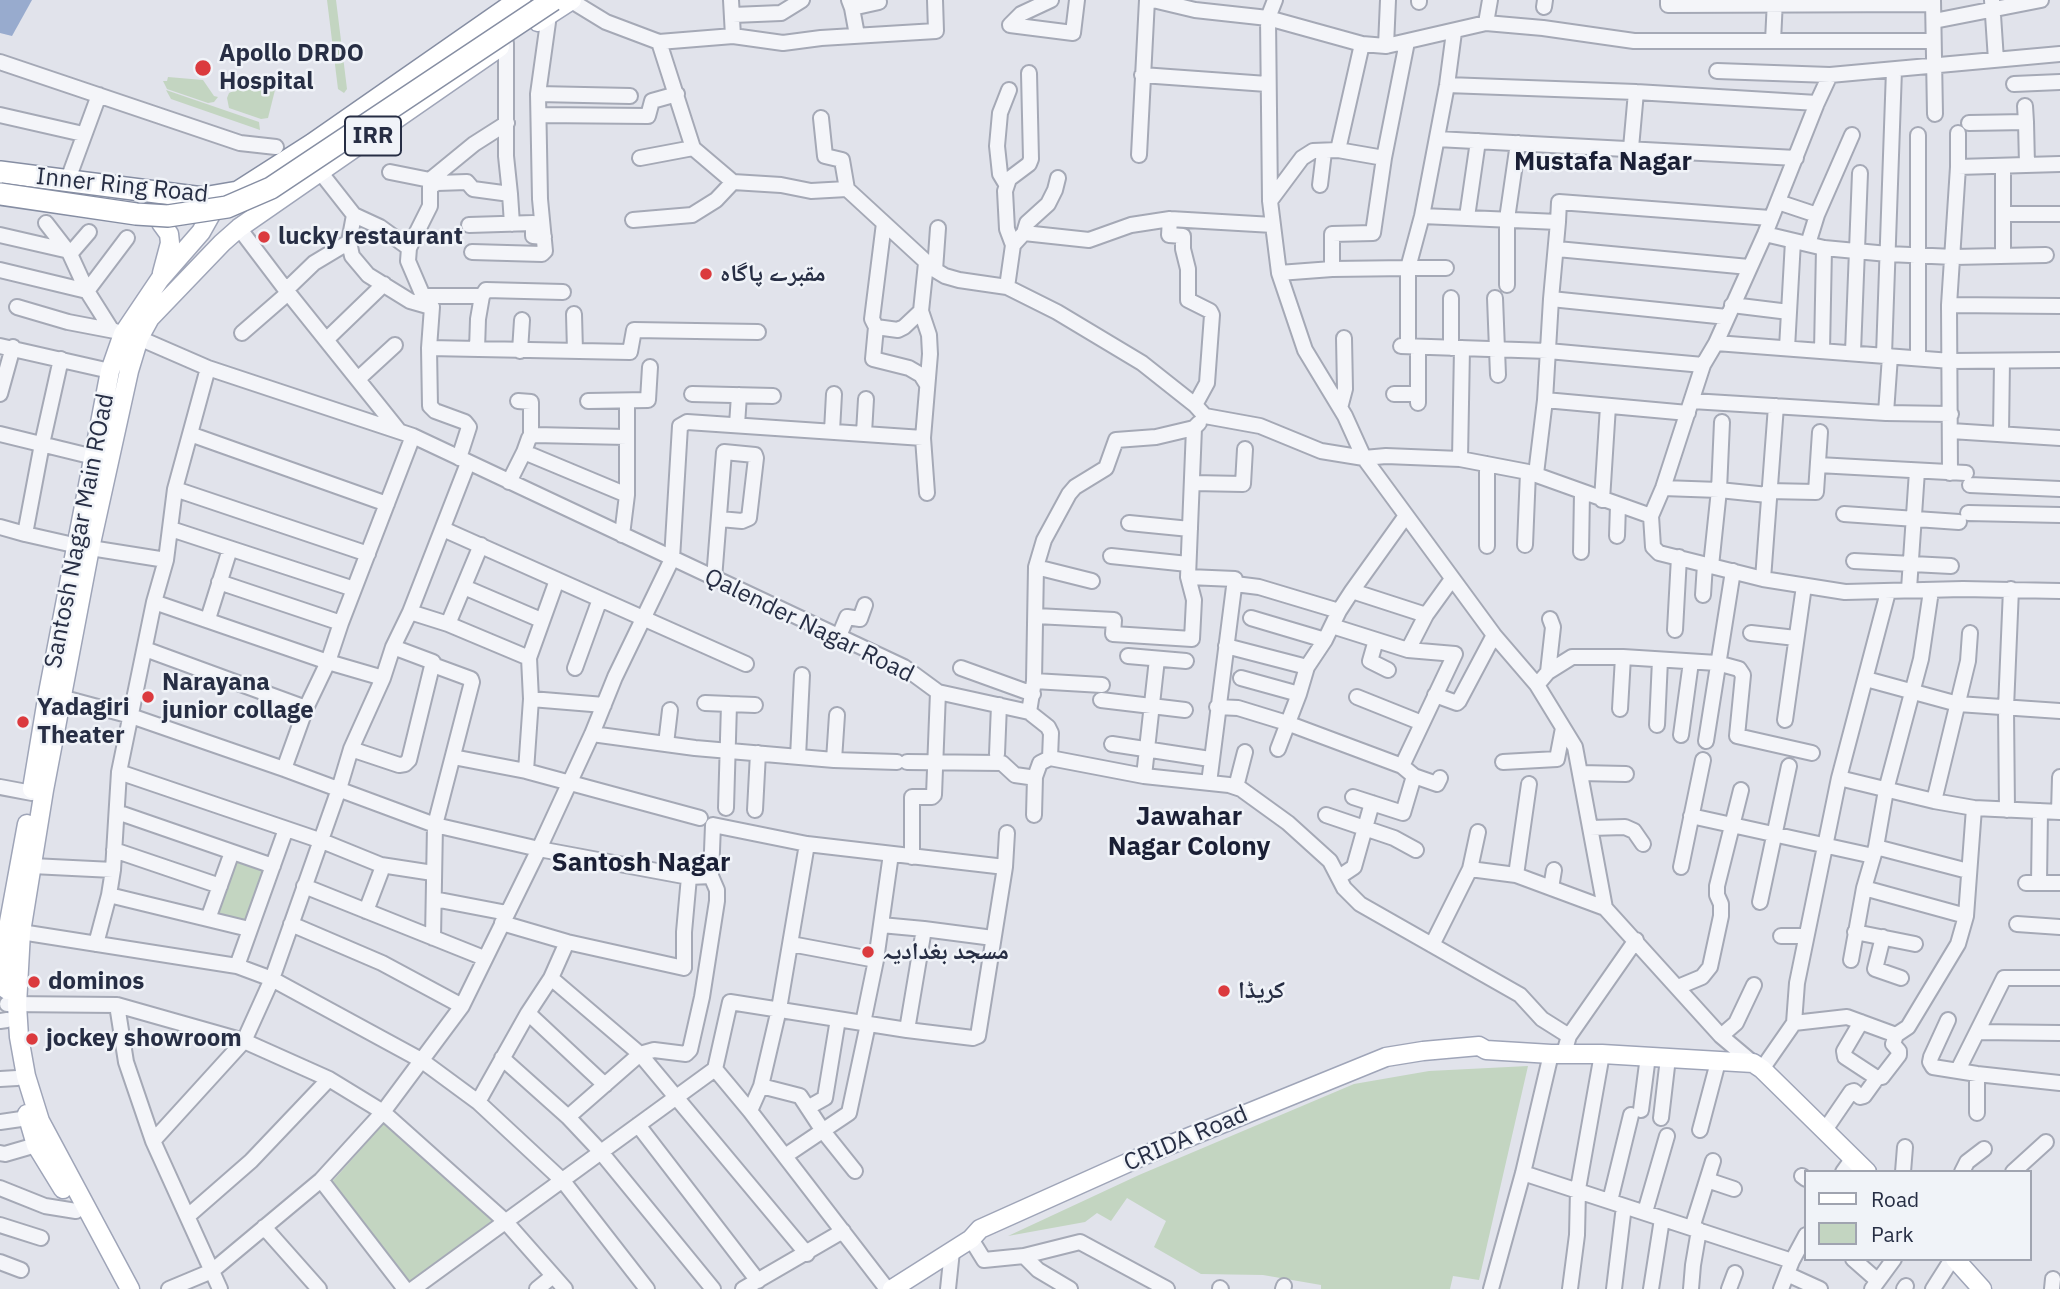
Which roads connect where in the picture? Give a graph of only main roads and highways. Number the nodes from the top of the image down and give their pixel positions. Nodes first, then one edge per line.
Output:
1 (520, 0) edge
2 (563, 3) edge
3 (0, 172) edge
4 (0, 194) edge
5 (221, 196) junction
6 (0, 202) edge
7 (210, 220) junction
8 (161, 223) junction
9 (236, 231) junction
10 (160, 279) junction
11 (124, 334) junction
12 (84, 547) junction
13 (55, 695) junction
14 (9, 933) edge
15 (8, 1013) edge
16 (8, 1079) edge
17 (1848, 1165) edge
18 (1958, 1261) edge
19 (121, 1289) edge
20 (130, 1289) edge
21 (890, 1289) edge
22 (1982, 1289) edge

1 - 5 highway, Inner Ring Road / IRR
2 - 4 highway, bridge
2 - 9 main road, IRR
3 - 5 highway, Inner Ring Road / IRR
5 - 7 main road, Santosh Nagar Main ROad
6 - 8 main road, Inner Ring Road
7 - 8 main road, Inner Ring Road
7 - 9 main road, Inner Ring Road
7 - 10 main road, Santosh Nagar Main ROad
8 - 10 main road
9 - 11 main road, Santosh Nagar Main ROad
10 - 11 main road, Santosh Nagar Main ROad
11 - 12 main road, Santosh Nagar Main ROad
11 - 12 main road, Santosh Nagar Main ROad
12 - 13 main road, Santosh Nagar Main ROad
13 - 14 main road, Santosh Nagar Main ROad
13 - 14 main road, Santosh Nagar Main ROad
14 - 15 main road, Santosh Nagar Main ROad
15 - 16 main road, Santosh Nagar Main ROad
15 - 20 main road, Santosh Nagar Main ROad
16 - 19 main road, Santosh Nagar Main ROad
17 - 21 main road, CRIDA Road
18 - 22 main road

